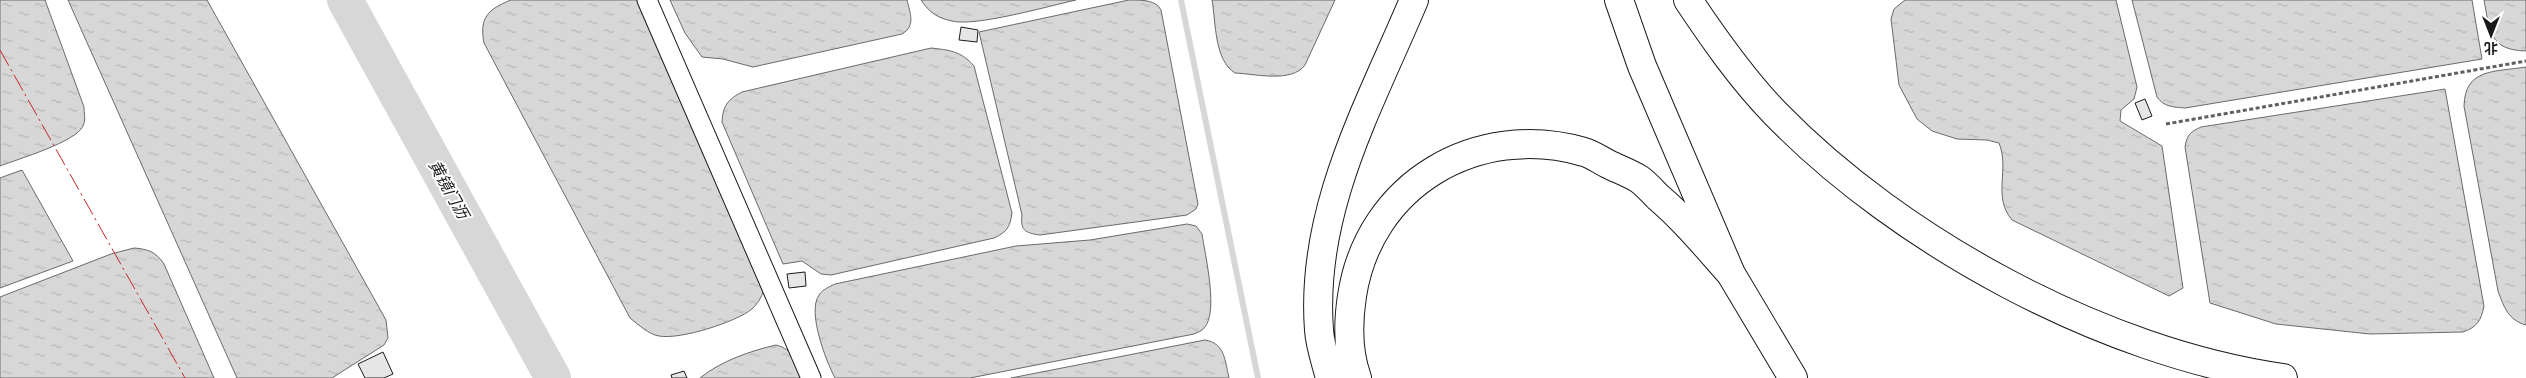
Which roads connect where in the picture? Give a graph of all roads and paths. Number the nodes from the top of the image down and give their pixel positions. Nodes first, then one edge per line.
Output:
1 (647, 0) edge
2 (1414, 0) edge
3 (1619, 0) edge
4 (1636, 0) edge
5 (1688, 0) edge
6 (2526, 60) edge
7 (1649, 62) junction
8 (2166, 124) dead end
9 (1731, 274) junction
10 (811, 378) edge
11 (1330, 378) edge
12 (1357, 378) edge
13 (1793, 378) edge
14 (1810, 378) edge
15 (2283, 378) edge

1 - 10 street
2 - 11 highway
3 - 7 highway
4 - 7 highway
5 - 15 highway
6 - 8 path
7 - 9 highway
7 - 14 highway
9 - 12 highway
9 - 13 highway

